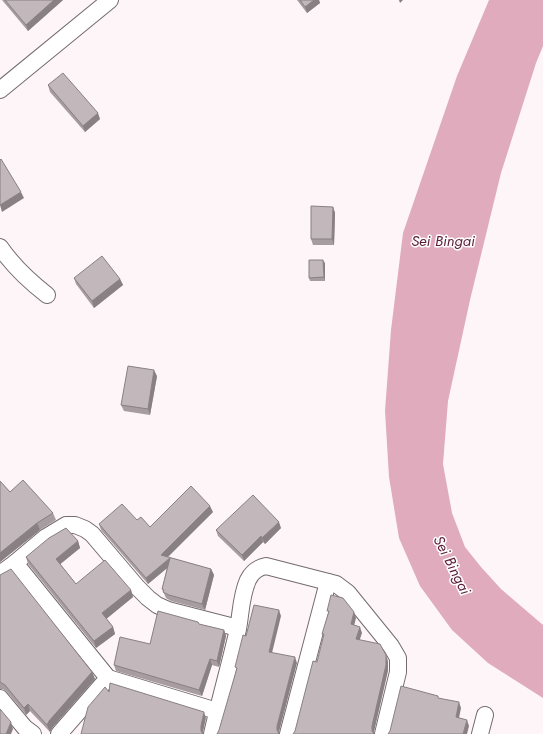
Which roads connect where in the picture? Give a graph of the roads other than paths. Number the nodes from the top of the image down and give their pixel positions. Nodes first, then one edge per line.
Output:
1 (110, 0) edge
2 (0, 90) edge
3 (0, 247) edge
4 (47, 295) dead end
5 (15, 563) junction
6 (0, 574) edge
7 (328, 582) junction
8 (238, 628) junction
9 (108, 678) junction
10 (0, 698) edge
11 (217, 711) junction
12 (485, 715) dead end
13 (33, 734) edge
14 (59, 734) edge
15 (212, 734) edge
16 (288, 734) edge
17 (383, 734) edge
18 (480, 734) edge

1 - 2 street
3 - 4 street
5 - 6 street
5 - 8 street
5 - 9 street
7 - 8 street
7 - 16 street
7 - 17 street
8 - 11 street
9 - 11 street
9 - 14 street
10 - 13 street
11 - 15 street
12 - 18 street

